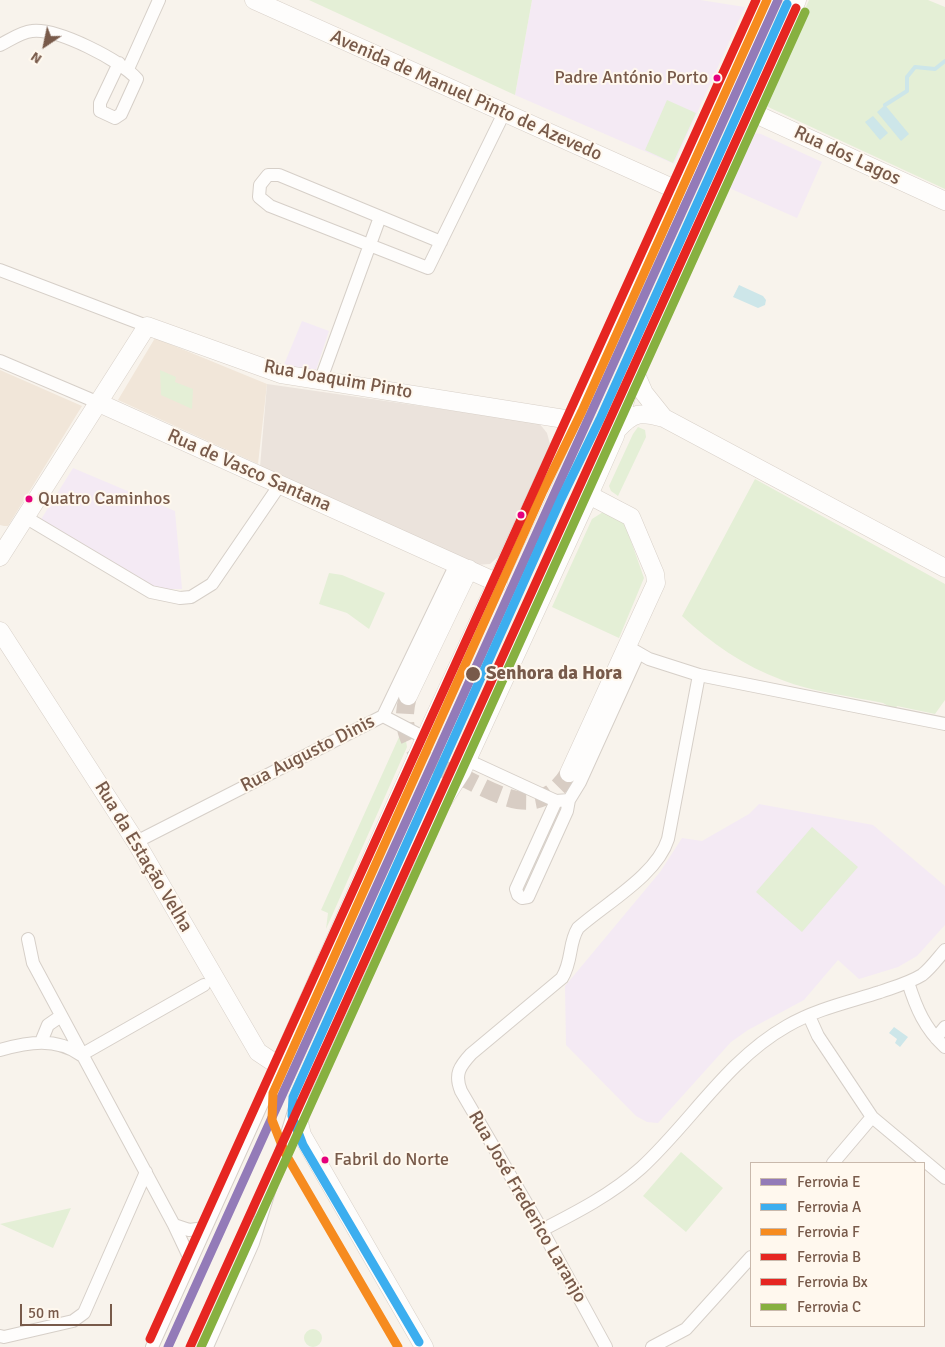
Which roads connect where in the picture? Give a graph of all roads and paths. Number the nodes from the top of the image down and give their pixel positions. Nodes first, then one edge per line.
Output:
1 (158, 0) edge
2 (254, 0) edge
3 (765, 0) edge
4 (797, 0) edge
5 (0, 45) edge
6 (749, 111) junction
7 (504, 113) junction
8 (679, 191) junction
9 (945, 201) edge
10 (380, 217) junction
11 (440, 242) junction
12 (370, 244) junction
13 (0, 270) edge
14 (147, 326) junction
15 (0, 360) edge
16 (634, 370) junction
17 (321, 379) junction
18 (99, 403) junction
19 (664, 418) junction
20 (571, 420) junction
21 (617, 430) junction
22 (279, 486) junction
23 (589, 496) junction
24 (25, 517) junction
25 (3, 545) edge
26 (463, 566) junction
27 (945, 568) edge
28 (498, 583) junction
29 (3, 638) edge
30 (633, 651) junction
31 (699, 675) junction
32 (408, 696) tunnel mouth
33 (383, 716) junction
34 (945, 724) edge
35 (425, 738) junction
36 (467, 760) junction
37 (569, 773) tunnel mouth
38 (562, 800) junction
39 (136, 842) junction
40 (28, 939) dead end
41 (945, 950) edge
42 (908, 982) junction
43 (204, 985) dead end
44 (61, 1016) junction
45 (809, 1016) junction
46 (945, 1027) edge
47 (40, 1042) junction
48 (940, 1043) edge
49 (0, 1050) edge
50 (81, 1055) junction
51 (279, 1066) junction
52 (300, 1094) junction
53 (872, 1117) junction
54 (834, 1162) edge
55 (146, 1172) junction
56 (945, 1178) edge
57 (174, 1225) junction
58 (205, 1228) junction
59 (542, 1230) junction
60 (750, 1258) edge
61 (191, 1261) junction
62 (0, 1336) edge
63 (152, 1347) edge
64 (208, 1347) edge
65 (424, 1347) edge
66 (606, 1347) edge
67 (652, 1347) edge

1 - 5 street
2 - 7 street, Avenida de Manuel Pinto de Azevedo
3 - 8 street
4 - 6 street
6 - 9 street, Rua dos Lagos
6 - 16 street
7 - 8 street, Avenida de Manuel Pinto de Azevedo
7 - 11 street
8 - 20 street
10 - 11 street
10 - 12 street
10 - 12 street
11 - 12 street
12 - 17 street
13 - 14 street, Rua Joaquim Pinto
14 - 17 street, Rua Joaquim Pinto
14 - 18 street
15 - 18 street, Rua de Vasco Santana
16 - 19 street
16 - 21 street
17 - 20 street, Rua Joaquim Pinto
18 - 22 street, Rua de Vasco Santana
18 - 24 street
19 - 21 street
19 - 27 street
20 - 28 street
21 - 23 street
22 - 24 street
22 - 26 street, Rua de Vasco Santana
23 - 30 street
23 - 36 street
24 - 25 street
26 - 28 street, Rua de Vasco Santana
26 - 32 street
26 - 33 street, Rua Augusto Dinis
28 - 35 street
29 - 39 street, Rua da Estação Velha
30 - 31 street
30 - 37 street
30 - 38 street
31 - 34 street
31 - 59 street, Rua José Frederico Laranjo
33 - 35 street
33 - 39 street, Rua Augusto Dinis
35 - 51 street
36 - 38 street
36 - 52 street
38 - 38 street
39 - 51 street, Rua da Estação Velha
40 - 44 street
41 - 42 street
42 - 45 street
42 - 48 street
43 - 50 street
44 - 47 street
44 - 50 street
45 - 53 street
45 - 59 street
46 - 48 street
47 - 49 street
47 - 50 street
50 - 55 street
51 - 58 street
52 - 64 street
52 - 65 street
53 - 54 street
53 - 56 street
55 - 57 street
55 - 62 street
57 - 58 street
57 - 61 street
58 - 61 street
59 - 66 street, Rua José Frederico Laranjo
60 - 67 street
61 - 63 street

